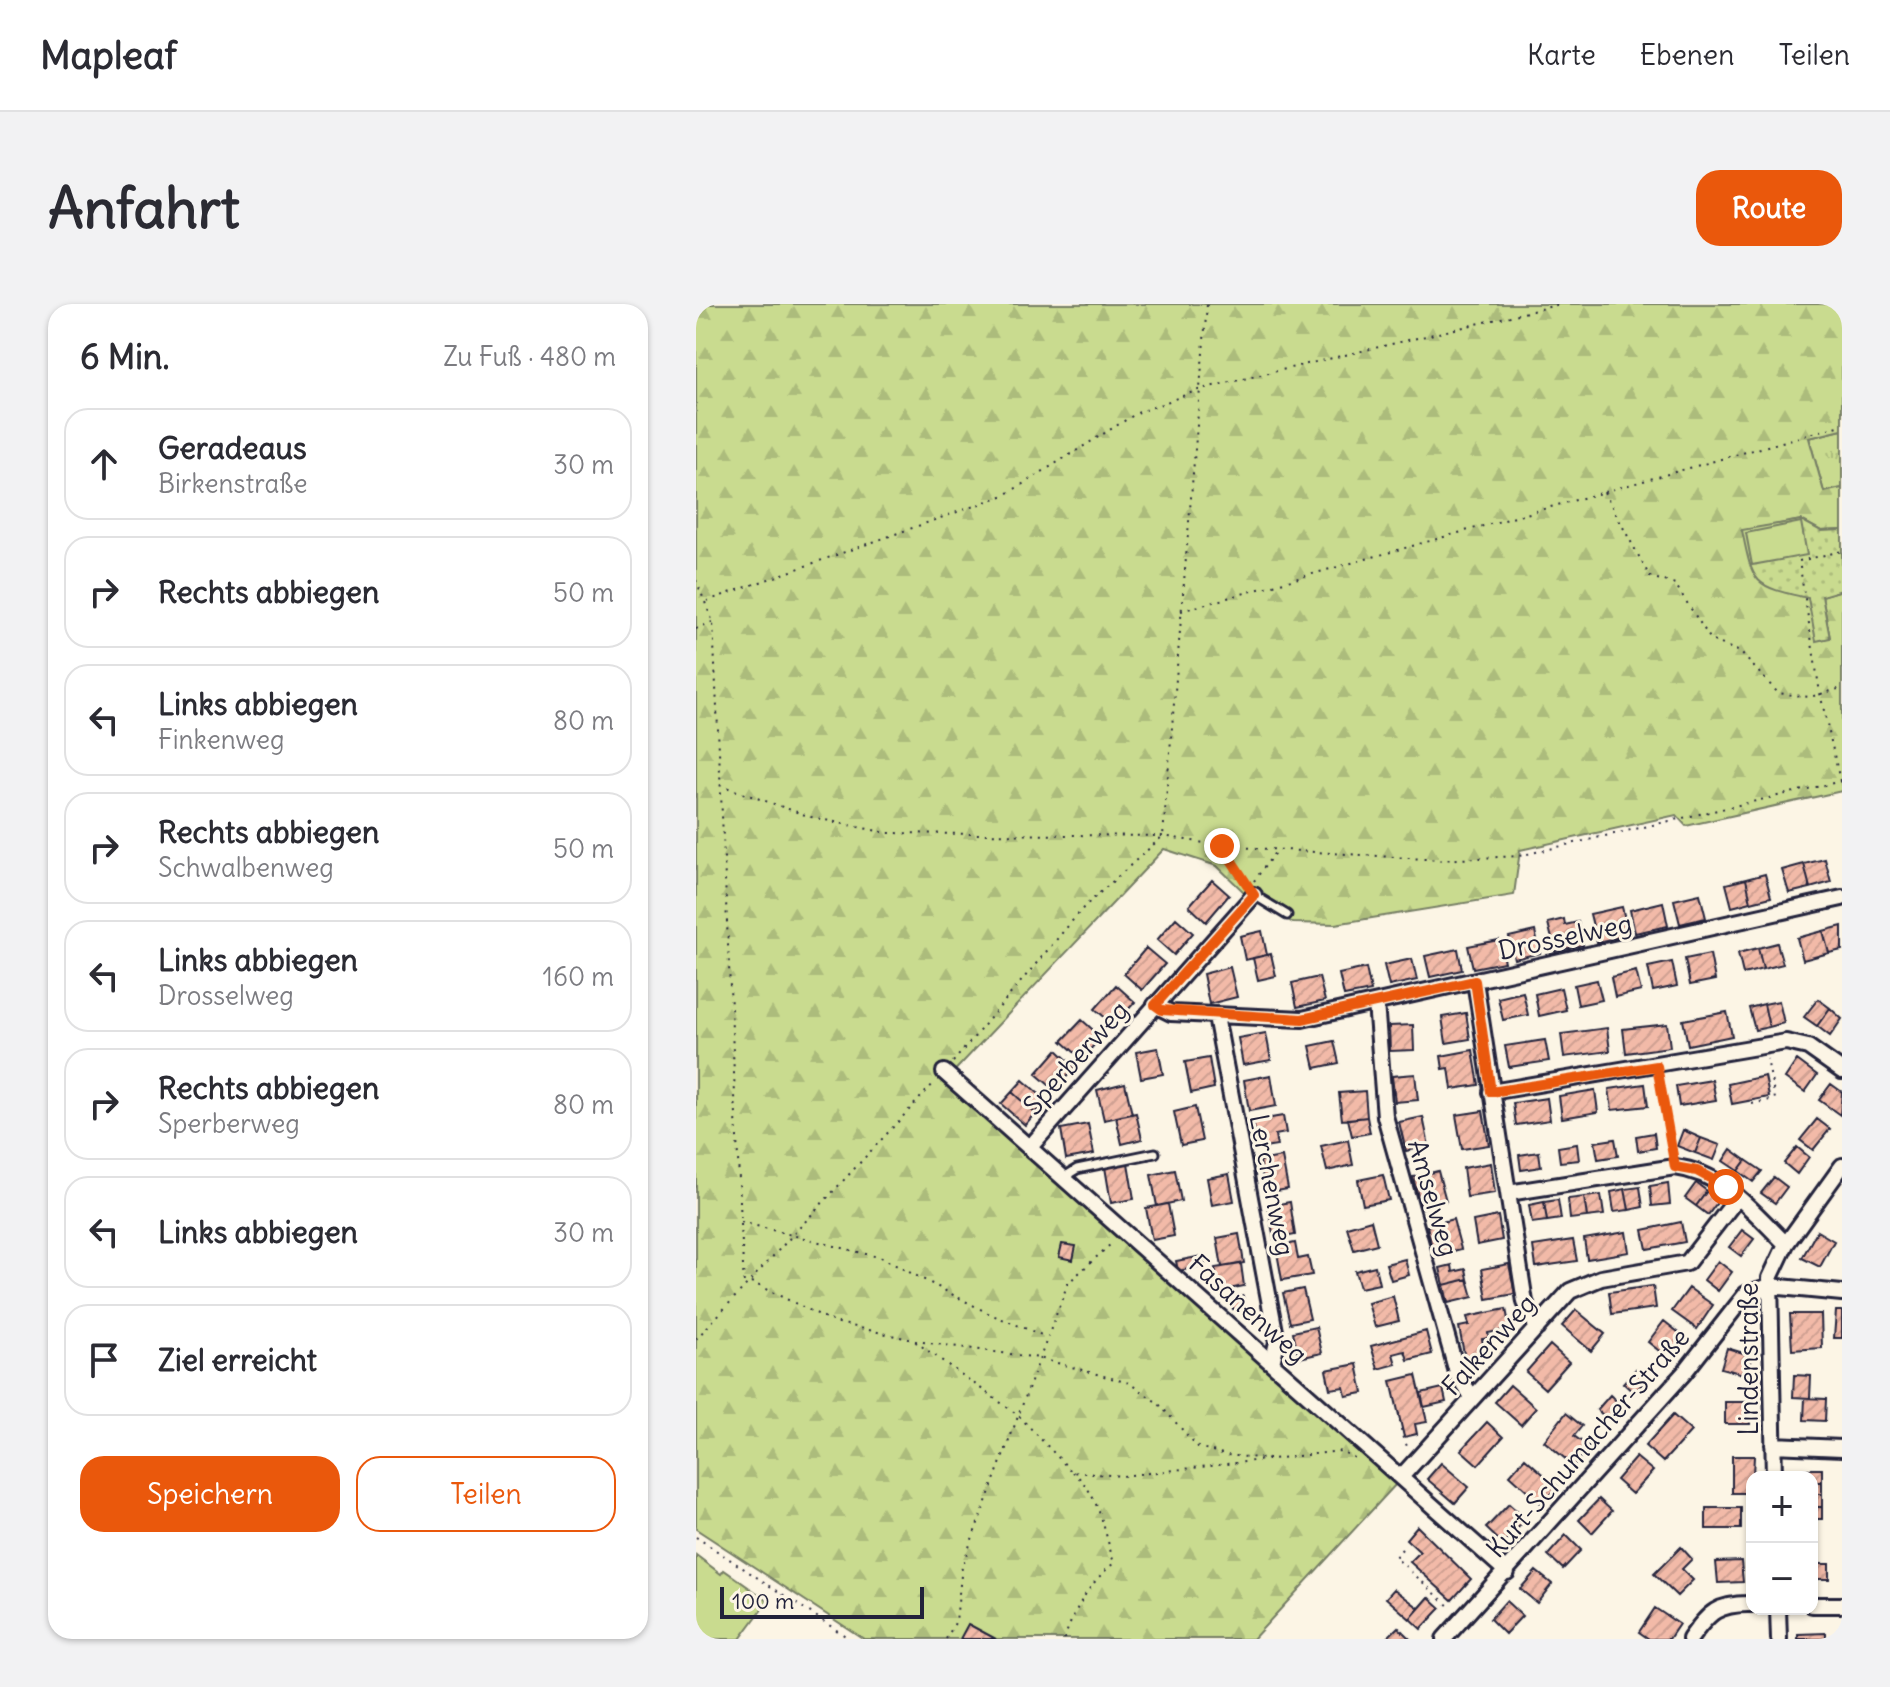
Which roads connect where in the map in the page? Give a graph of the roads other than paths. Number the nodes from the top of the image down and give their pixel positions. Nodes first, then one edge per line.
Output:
1 (1251, 892) joint
2 (1842, 898) edge
3 (1287, 915) dead end
4 (1475, 981) junction
5 (1376, 1003) junction
6 (1155, 1005) junction
7 (1216, 1016) junction
8 (1842, 1071) edge
9 (944, 1072) road end
10 (1491, 1092) junction
11 (1030, 1147) junction
12 (1155, 1153) dead end
13 (1842, 1166) edge
14 (1064, 1177) junction
15 (1508, 1193) junction
16 (1738, 1197) junction
17 (1786, 1244) junction
18 (1770, 1286) junction
19 (1842, 1293) edge
20 (1537, 1328) junction
21 (1272, 1363) junction
22 (1473, 1398) junction
23 (1773, 1445) junction
24 (1842, 1448) edge
25 (1774, 1471) edge
26 (1401, 1477) junction
27 (1507, 1572) junction
28 (1746, 1604) edge
29 (1818, 1605) edge
30 (1842, 1605) edge
31 (1778, 1615) edge
32 (1444, 1639) edge
33 (1690, 1639) edge
34 (1779, 1639) edge

1 - 3 lane
1 - 6 street, Sperberweg
2 - 4 street, Drosselweg
4 - 5 street, Drosselweg
4 - 10 street
5 - 7 street, Drosselweg
5 - 22 street, Amselweg
6 - 7 street, Drosselweg
6 - 11 street, Sperberweg
7 - 21 street, Lerchenweg
8 - 10 street
9 - 11 street, Fasanenweg
10 - 15 street
11 - 14 street, Fasanenweg
12 - 14 lane
13 - 17 street, Lindenstraße
14 - 21 street, Fasanenweg
15 - 16 street
15 - 20 street
16 - 17 street
16 - 20 street, Falkenweg
17 - 18 street, Lindenstraße
18 - 19 street
18 - 23 street, Lindenstraße
18 - 27 street, Kurt-Schumacher-Straße
20 - 22 street, Falkenweg
21 - 26 street, Fasanenweg
22 - 26 street, Falkenweg
23 - 24 street
23 - 25 street, Lindenstraße
26 - 27 street
27 - 32 street, Kurt-Schumacher-Straße
28 - 33 street
29 - 30 street
31 - 34 street

